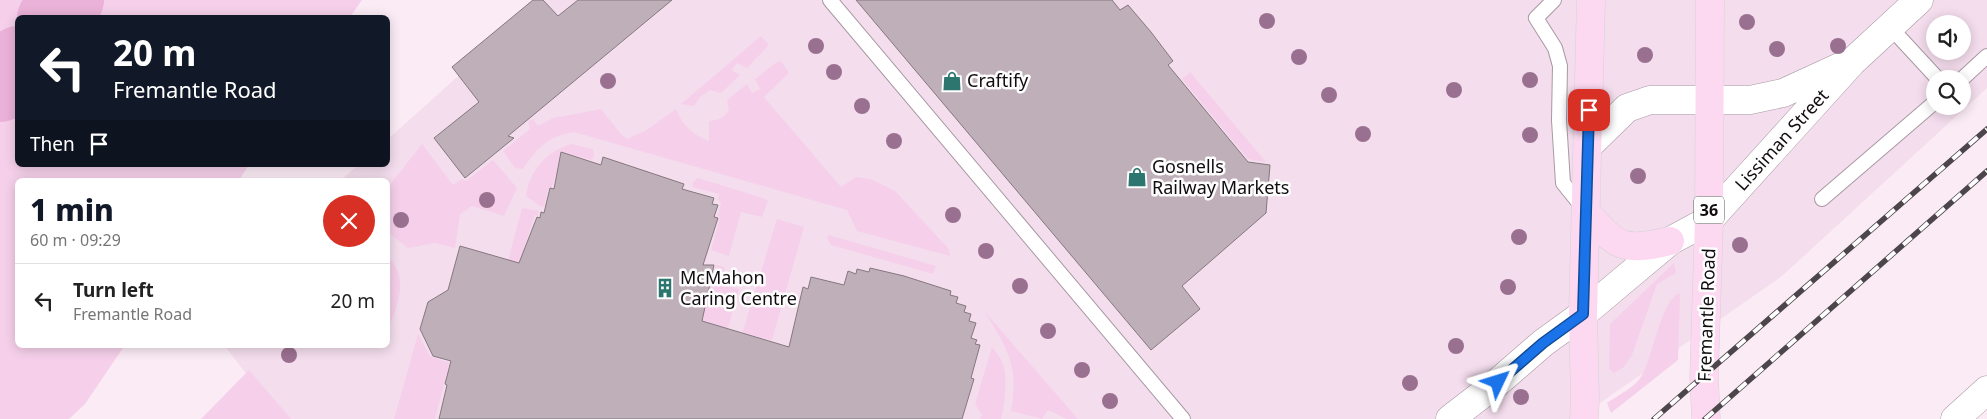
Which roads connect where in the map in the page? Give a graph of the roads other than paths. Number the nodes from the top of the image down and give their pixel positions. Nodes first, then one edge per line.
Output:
1 (830, 0) edge
2 (1554, 0) edge
3 (1591, 0) edge
4 (1710, 0) edge
5 (1919, 0) edge
6 (1890, 27) junction
7 (1987, 56) edge
8 (1852, 62) junction
9 (1930, 70) edge
10 (1971, 71) edge
11 (1710, 99) junction
12 (1926, 110) edge
13 (1588, 146) junction
14 (1822, 199) dead end
15 (1586, 212) junction
16 (1709, 220) junction
17 (1670, 241) junction
18 (1583, 314) junction
19 (1987, 390) edge
20 (1183, 419) edge
21 (1450, 419) edge
22 (1584, 419) edge
23 (1706, 419) edge
24 (1954, 419) edge

1 - 20 lane
2 - 15 lane
3 - 13 main road
4 - 11 main road, Fremantle Road / 36
5 - 6 street, Lissiman Street
6 - 8 street, Lissiman Street
6 - 9 lane
7 - 10 lane
8 - 11 street, Lissiman Street
8 - 16 street, Lissiman Street
11 - 13 street, Lissiman Street
11 - 16 main road, Fremantle Road / 36
12 - 14 lane
13 - 15 main road
15 - 17 main road
15 - 18 main road
16 - 17 street, Lissiman Street
16 - 23 main road, Fremantle Road / 36
17 - 18 street, Lissiman Street
18 - 21 street, Lissiman Street
18 - 22 main road
19 - 24 street

